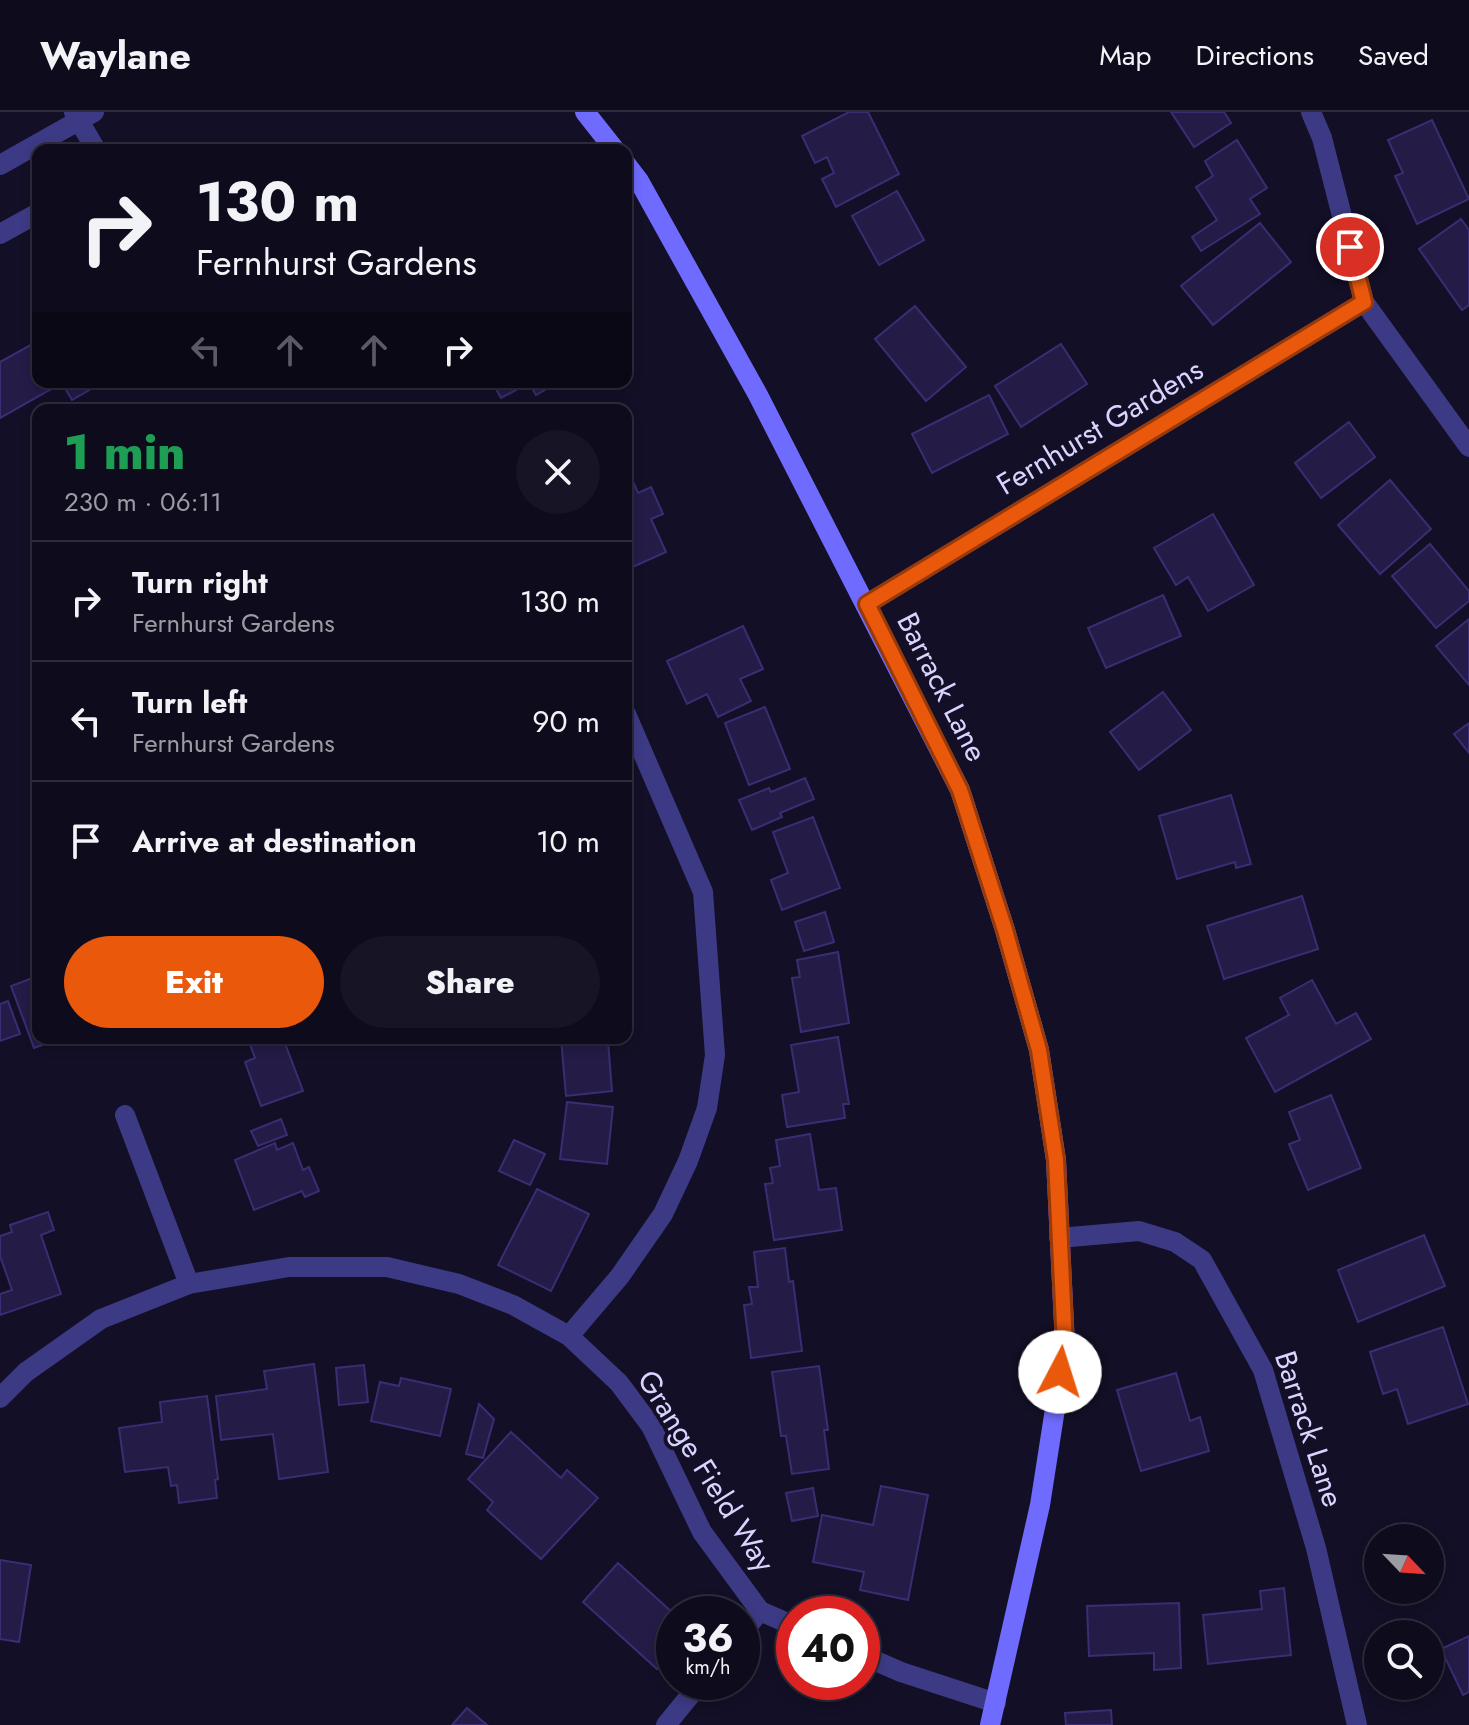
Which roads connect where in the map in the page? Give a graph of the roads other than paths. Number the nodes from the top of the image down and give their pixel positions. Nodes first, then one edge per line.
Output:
1 (585, 112) edge
2 (1311, 112) edge
3 (83, 115) edge
4 (35, 144) edge
5 (94, 144) edge
6 (610, 144) edge
7 (32, 146) edge
8 (0, 165) edge
9 (632, 172) edge
10 (32, 216) edge
11 (0, 234) edge
12 (1364, 302) junction
13 (1469, 447) edge
14 (867, 604) junction
15 (632, 728) edge
16 (125, 1115) dead end
17 (1059, 1238) junction
18 (189, 1284) junction
19 (569, 1336) junction
20 (0, 1398) edge
21 (749, 1596) edge
22 (760, 1611) edge
23 (776, 1618) edge
24 (880, 1663) edge
25 (686, 1700) edge
26 (996, 1703) junction
27 (666, 1725) edge
28 (990, 1725) edge
29 (1357, 1725) edge

1 - 6 street
2 - 12 street
3 - 4 street
3 - 5 street
7 - 8 street
9 - 14 street, Barrack Lane
10 - 11 street
12 - 13 street
12 - 14 street, Fernhurst Gardens
14 - 17 street, Barrack Lane
15 - 19 street
16 - 18 street
17 - 26 street, Barrack Lane
17 - 29 street, Barrack Lane
18 - 19 street, Grange Field Way
18 - 20 street, Grange Field Way
19 - 21 street, Grange Field Way
22 - 23 street, Grange Field Way
24 - 26 street
25 - 27 street
26 - 28 street, Barrack Lane

